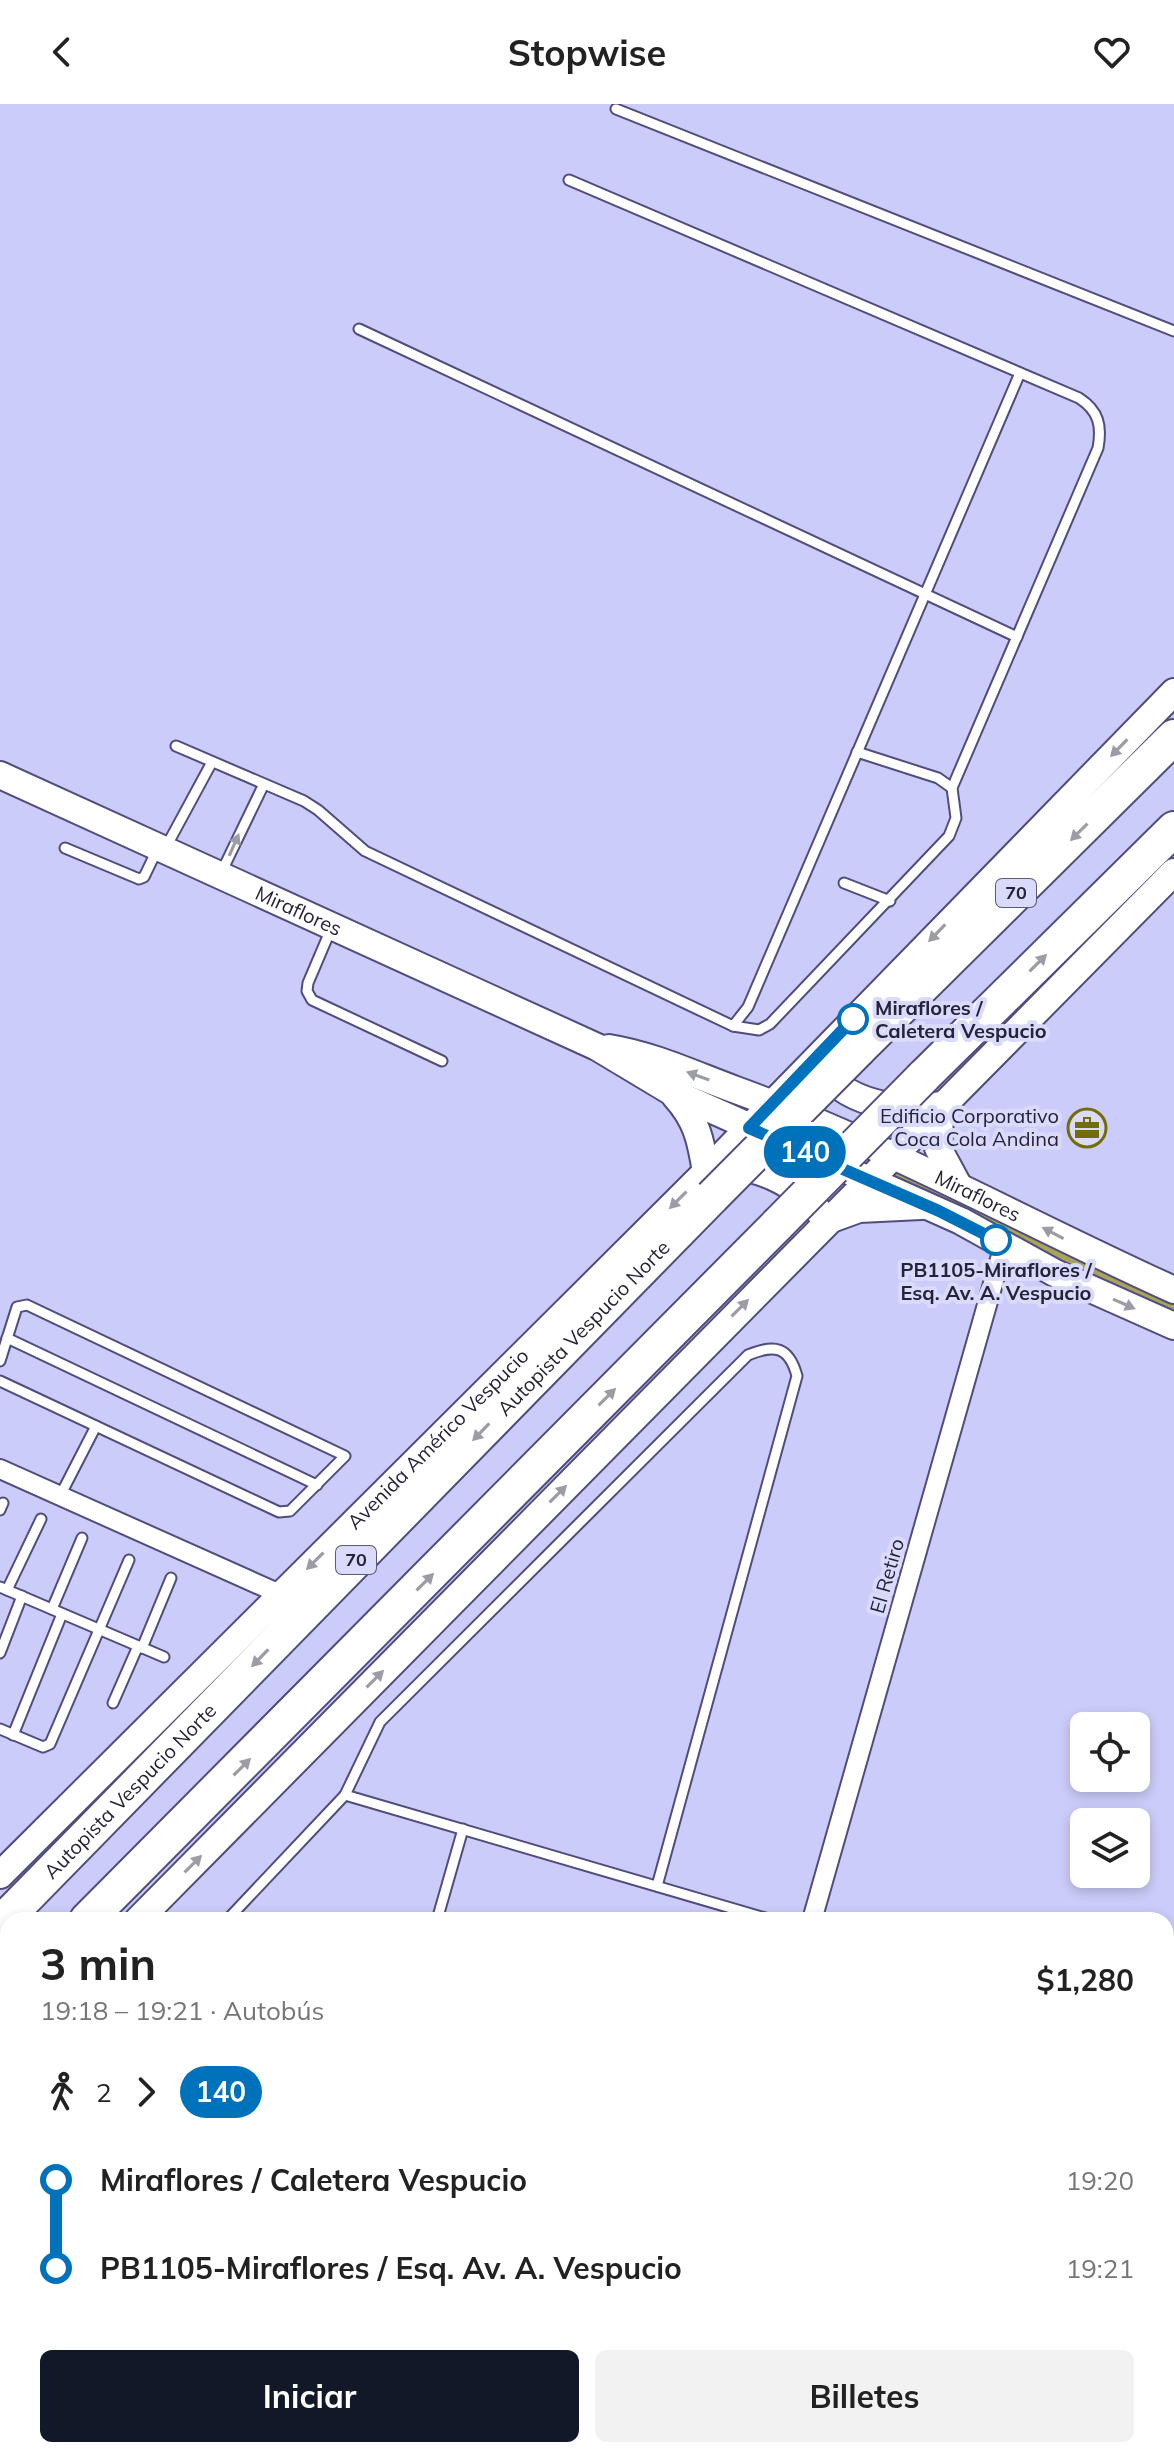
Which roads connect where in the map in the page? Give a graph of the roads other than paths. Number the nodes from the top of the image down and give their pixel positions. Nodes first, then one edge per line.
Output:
1 (616, 109) dead end
2 (569, 180) dead end
3 (359, 329) dead end
4 (1174, 331) edge
5 (1020, 373) junction
6 (925, 595) junction
7 (1017, 637) junction
8 (1174, 692) edge
9 (1174, 737) edge
10 (176, 746) dead end
11 (857, 752) junction
12 (212, 762) junction
13 (0, 775) edge
14 (263, 786) junction
15 (952, 788) junction
16 (1174, 829) edge
17 (65, 848) dead end
18 (162, 849) junction
19 (1174, 872) edge
20 (220, 875) junction
21 (844, 883) dead end
22 (890, 901) junction
23 (332, 926) junction
24 (733, 1026) junction
25 (597, 1047) junction
26 (817, 1055) junction
27 (442, 1061) dead end
28 (932, 1091) junction
29 (672, 1092) junction
30 (771, 1103) junction
31 (749, 1128) junction
32 (891, 1155) junction
33 (867, 1179) junction
34 (709, 1184) junction
35 (958, 1185) junction
36 (928, 1206) junction
37 (826, 1221) junction
38 (1004, 1245) junction
39 (1174, 1290) edge
40 (1174, 1326) edge
41 (7, 1338) junction
42 (0, 1361) edge
43 (0, 1381) edge
44 (96, 1426) junction
45 (0, 1469) edge
46 (317, 1485) junction
47 (60, 1496) junction
48 (41, 1519) dead end
49 (82, 1538) dead end
50 (129, 1560) dead end
51 (171, 1578) dead end
52 (3, 1588) edge
53 (282, 1595) junction
54 (22, 1596) junction
55 (52, 1609) junction
56 (62, 1614) junction
57 (99, 1629) junction
58 (140, 1647) junction
59 (0, 1653) edge
60 (164, 1657) dead end
61 (113, 1703) dead end
62 (0, 1729) edge
63 (13, 1735) junction
64 (345, 1795) junction
65 (463, 1829) junction
66 (0, 1875) edge
67 (657, 1886) junction
68 (11, 1912) edge
69 (95, 1912) edge
70 (146, 1912) edge
71 (235, 1912) edge
72 (439, 1912) edge
73 (745, 1912) edge
74 (814, 1912) edge

1 - 4 lane
2 - 5 lane
3 - 6 lane
5 - 6 lane
5 - 7 lane
6 - 7 lane
6 - 11 lane
7 - 15 lane
8 -> 26 main road, Avenida Américo Vespucio
9 -> 34 highway, Autopista Vespucio Norte / 70, bridge
10 - 12 lane
11 - 15 lane
11 - 24 lane
12 - 14 lane
12 - 18 lane
13 - 18 main road, Miraflores
20 -> 14 lane
14 - 24 lane
15 - 22 lane
28 -> 16 highway
17 - 18 lane
18 - 20 main road, Miraflores
19 - 28 main road
20 - 23 main road, Miraflores
21 - 22 lane
22 - 24 lane
23 - 25 main road, Miraflores
23 - 27 lane
25 - 29 main road, Miraflores
30 -> 25 main road, Miraflores
26 - 28 main road
26 - 30 main road, Avenida Américo Vespucio
28 - 32 main road
28 - 35 main road
69 -> 28 highway, bridge
29 - 31 main road, Miraflores
29 - 34 main road
30 - 31 main road, Avenida Américo Vespucio
30 - 32 main road, Miraflores
31 - 33 main road, Miraflores
31 - 34 main road, Avenida Américo Vespucio
32 - 33 main road
32 - 35 main road, Miraflores
33 - 36 main road, Miraflores
33 - 37 main road
34 - 37 main road
34 -> 53 main road, Avenida Américo Vespucio
34 -> 68 highway, Autopista Vespucio Norte / 70
39 -> 35 main road, Miraflores
36 - 37 main road
36 - 38 main road, Miraflores
70 -> 37 main road
38 -> 40 main road, Miraflores
38 - 74 street, El Retiro
41 - 42 lane
41 - 46 lane
41 - 46 lane
43 - 44 lane
44 - 46 lane
44 - 47 lane
45 - 47 street
47 - 53 street
48 - 52 lane
49 - 55 lane
50 - 57 lane
51 - 58 lane
52 - 54 lane
53 - 66 main road, Avenida Américo Vespucio
54 - 55 lane
54 - 59 lane
55 - 56 lane
56 - 57 lane
56 - 63 lane
57 - 58 lane
57 - 63 lane
58 - 60 lane
58 - 61 lane
62 - 63 lane
64 - 65 lane
64 - 67 lane
64 - 71 lane
65 - 67 lane
65 - 72 lane
67 - 73 lane

